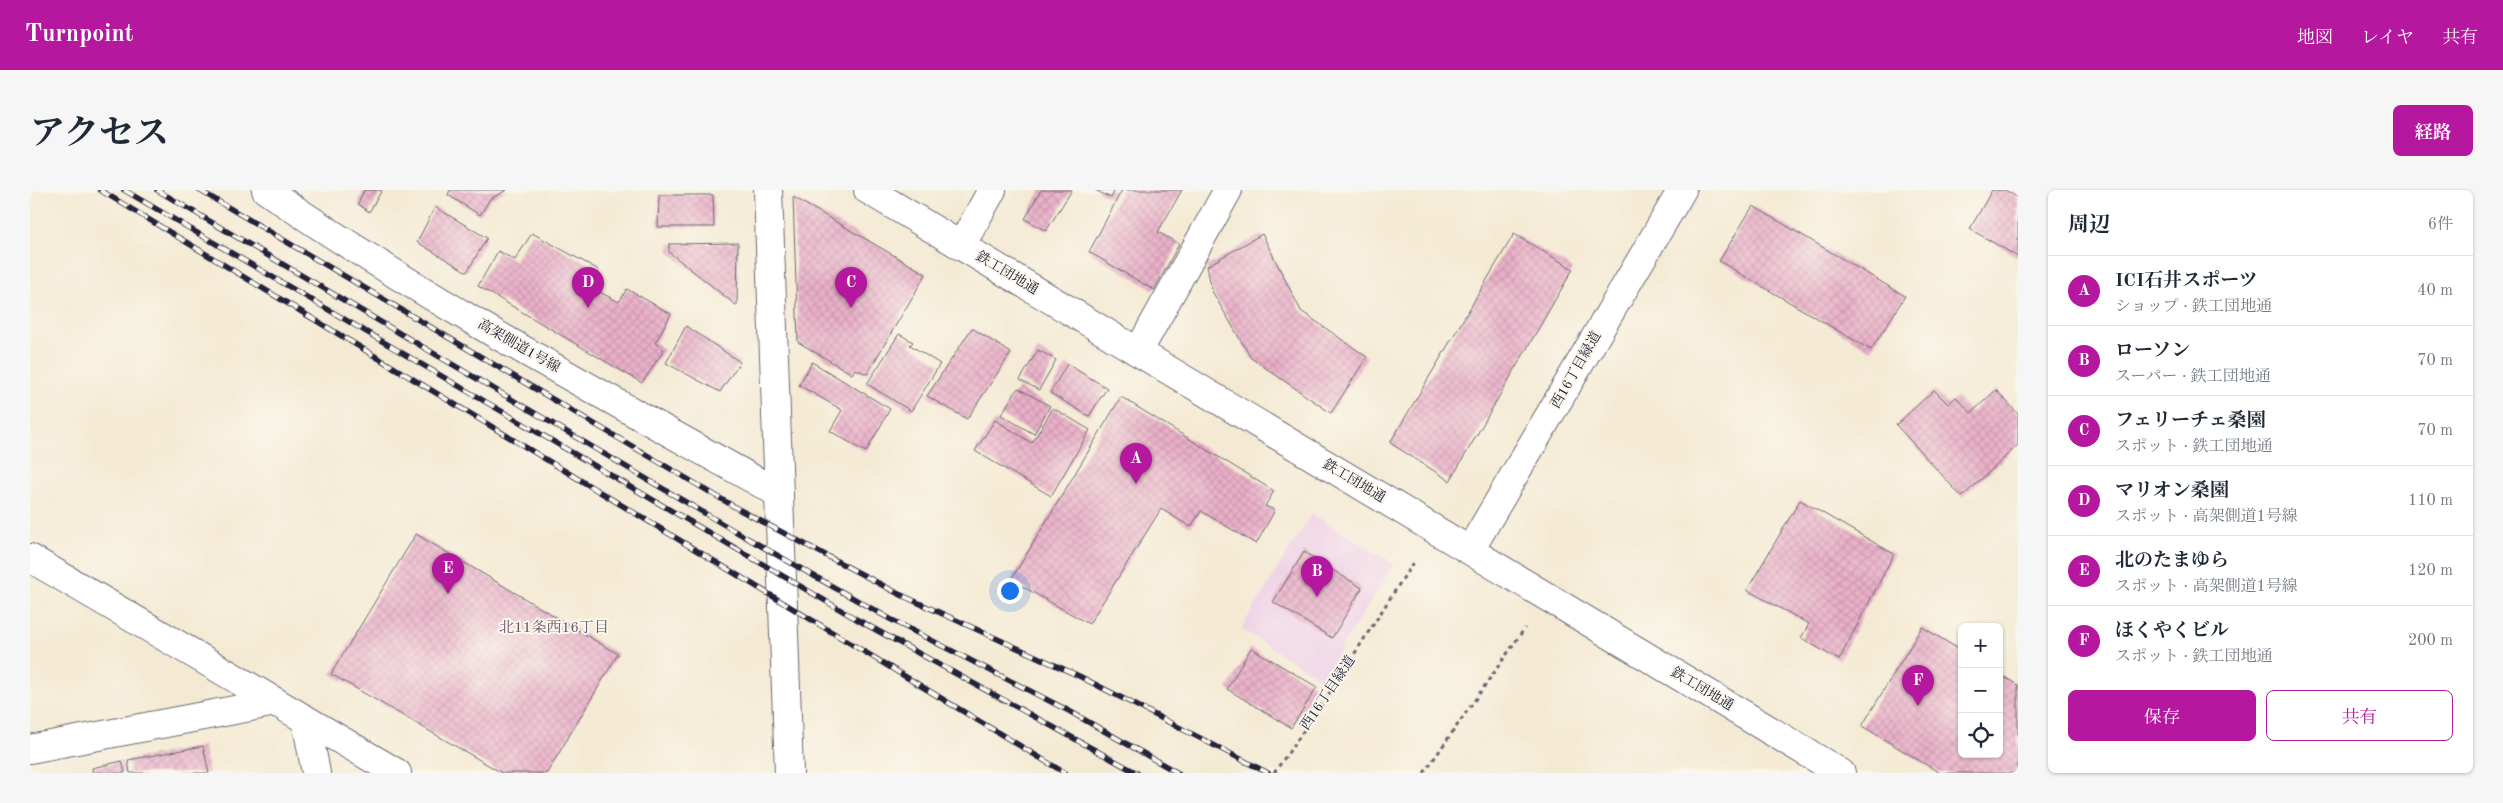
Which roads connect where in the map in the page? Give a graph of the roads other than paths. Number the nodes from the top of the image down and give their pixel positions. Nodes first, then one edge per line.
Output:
1 (266, 190) edge
2 (768, 190) edge
3 (868, 190) edge
4 (992, 190) edge
5 (1228, 190) edge
6 (1682, 190) edge
7 (961, 246) junction
8 (1138, 352) junction
9 (778, 493) junction
10 (1470, 550) junction
11 (30, 558) edge
12 (276, 702) junction
13 (306, 720) junction
14 (30, 750) edge
15 (316, 773) edge
16 (397, 773) edge
17 (789, 773) edge
18 (1841, 773) edge

1 - 9 street, 高架側道1号線
2 - 9 street
3 - 7 street, 鉄工団地通
4 - 7 street
5 - 8 street
6 - 10 street, 西16丁目緑道
7 - 8 street, 鉄工団地通
8 - 10 street, 鉄工団地通
9 - 17 street
10 - 18 street, 鉄工団地通
11 - 12 street
12 - 13 street
12 - 14 street
13 - 15 street
13 - 16 street

